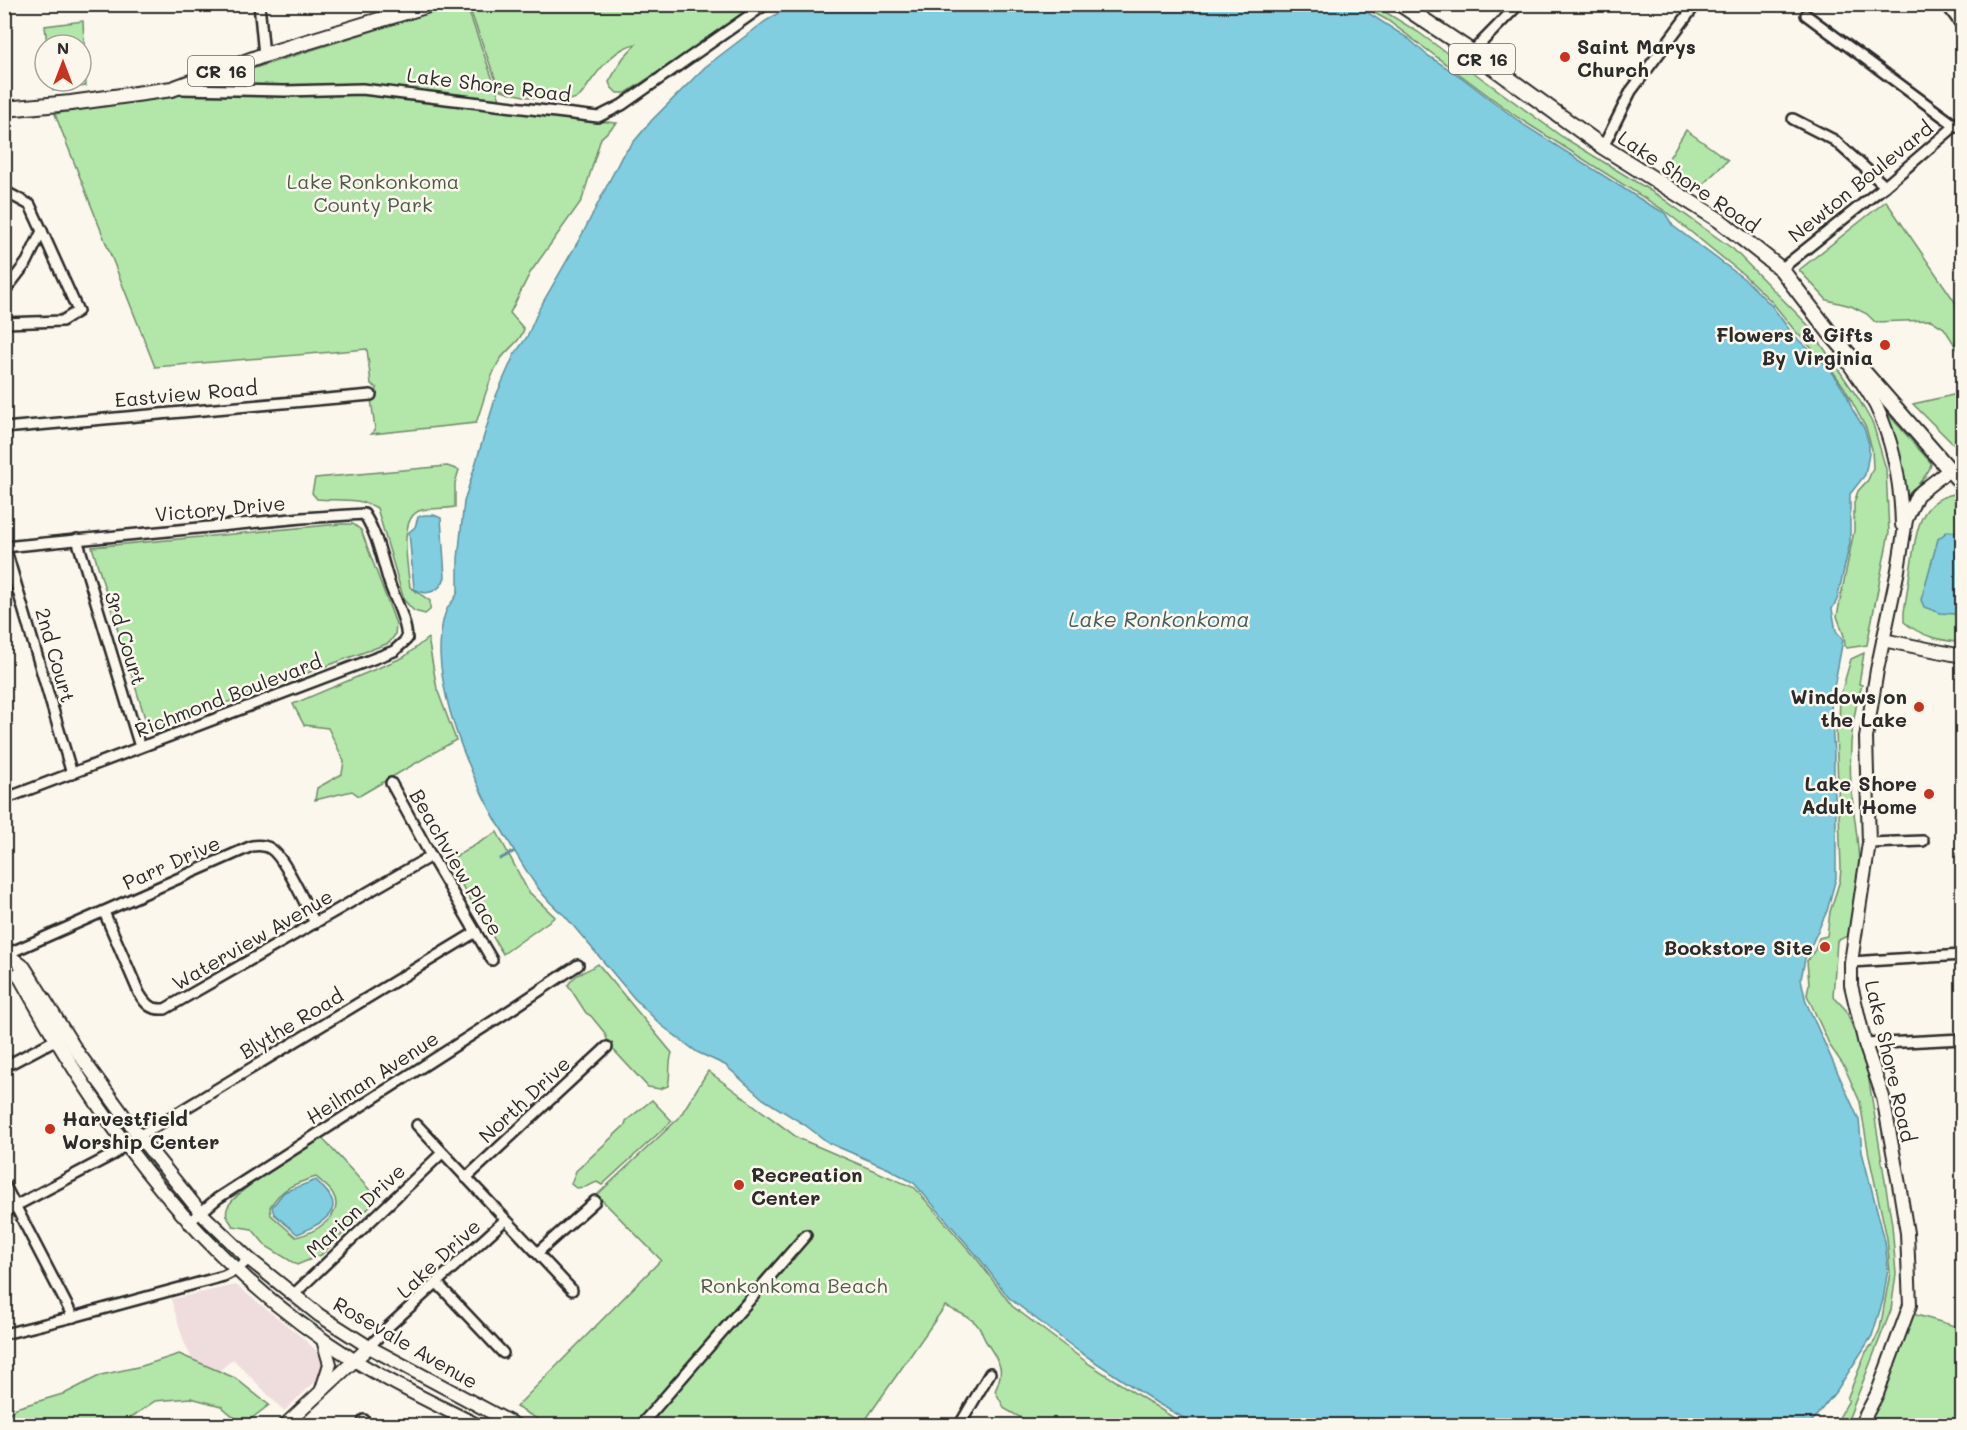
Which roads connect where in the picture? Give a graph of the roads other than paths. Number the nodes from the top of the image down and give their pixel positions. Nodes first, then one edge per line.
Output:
1 (259, 4) edge
2 (432, 4) edge
3 (766, 4) edge
4 (1400, 4) edge
5 (1520, 4) edge
6 (1696, 4) edge
7 (1946, 4) edge
8 (393, 10) edge
9 (1806, 15) dead end
10 (1962, 26) edge
11 (1472, 52) junction
12 (264, 55) junction
13 (172, 89) junction
14 (4, 109) edge
15 (1793, 119) dead end
16 (1959, 123) edge
17 (1603, 147) junction
18 (1885, 186) junction
19 (4, 191) edge
20 (42, 231) junction
21 (1780, 269) junction
22 (4, 292) edge
23 (4, 323) edge
24 (1830, 333) junction
25 (371, 394) dead end
26 (4, 428) edge
27 (1955, 468) edge
28 (1962, 484) edge
29 (78, 539) junction
30 (1903, 543) junction
31 (5, 547) edge
32 (390, 585) joint
33 (1883, 640) junction
34 (1962, 656) edge
35 (140, 747) junction
36 (72, 774) junction
37 (391, 783) dead end
38 (5, 798) edge
39 (1923, 841) dead end
40 (1869, 843) junction
41 (431, 856) junction
42 (104, 912) junction
43 (315, 923) junction
44 (476, 932) junction
45 (6, 951) edge
46 (1962, 955) edge
47 (492, 960) dead end
48 (1851, 962) junction
49 (578, 965) dead end
50 (1962, 1039) edge
51 (55, 1040) junction
52 (1865, 1044) junction
53 (607, 1047) dead end
54 (4, 1066) edge
55 (417, 1125) dead end
56 (138, 1135) junction
57 (124, 1144) junction
58 (442, 1152) junction
59 (466, 1178) junction
60 (4, 1184) edge
61 (595, 1201) dead end
62 (16, 1206) junction
63 (4, 1212) edge
64 (201, 1213) junction
65 (505, 1220) junction
66 (189, 1223) junction
67 (806, 1235) dead end
68 (537, 1253) junction
69 (249, 1259) junction
70 (236, 1270) junction
71 (438, 1284) junction
72 (572, 1290) dead end
73 (293, 1295) junction
74 (73, 1317) junction
75 (4, 1334) edge
76 (322, 1339) junction
77 (369, 1347) junction
78 (503, 1353) dead end
79 (355, 1361) junction
80 (990, 1373) dead end
81 (320, 1392) junction
82 (284, 1425) edge
83 (479, 1425) edge
84 (518, 1425) edge
85 (640, 1425) edge
86 (959, 1425) edge
87 (1860, 1425) edge

1 - 12 street
2 - 8 main road, CR 16
3 - 13 street, Lake Shore Road
4 - 11 main road, Lake Shore Road / CR 16
5 - 11 street
6 - 17 street
7 - 10 street
8 - 12 main road, CR 16
9 - 16 street
11 - 17 main road, Lake Shore Road / CR 16
12 - 13 main road, CR 16
13 - 14 main road, CR 16
15 - 18 street
16 - 18 street, Newton Boulevard
17 - 21 main road, Lake Shore Road / CR 16
18 - 21 street, Newton Boulevard
19 - 20 street
20 - 22 street
20 - 23 street
21 - 24 main road, Lake Shore Road / CR 16
24 - 27 main road, Lake Shore Road / CR 16
24 - 30 main road
25 - 26 street, Eastview Road
27 - 28 main road, CR 16
27 - 30 main road, Lake Shore Road
29 - 31 street, Victory Drive
29 - 32 street, Victory Drive
29 - 35 street, 3rd Court
30 - 33 main road, Lake Shore Road
31 - 36 street, 2nd Court
32 - 35 street, Richmond Boulevard
33 - 34 main road
33 - 40 main road, Lake Shore Road
35 - 36 street, Richmond Boulevard
36 - 38 street, Richmond Boulevard
37 - 41 street, Beachview Place
39 - 40 street
40 - 48 main road, Lake Shore Road
41 - 43 street, Waterview Avenue
41 - 44 street, Beachview Place
42 - 43 street, Parr Drive
42 - 43 street, Waterview Avenue
42 - 45 street, Parr Drive
44 - 47 street, Beachview Place
44 - 56 street, Blythe Road
45 - 51 main road, Rosevale Avenue
45 - 56 main road, Rosevale Avenue
46 - 48 street
48 - 52 main road, Lake Shore Road
49 - 64 street, Heilman Avenue
50 - 52 street
51 - 54 street
51 - 57 main road, Rosevale Avenue
52 - 87 main road, Lake Shore Road
53 - 59 street, North Drive
55 - 58 street
56 - 57 street, Blythe Road
56 - 64 main road, Rosevale Avenue
57 - 62 street, Blythe Road
57 - 66 main road, Rosevale Avenue
58 - 59 street
58 - 73 street, Marion Drive
59 - 65 street
60 - 62 street
61 - 68 street
62 - 63 street, Blythe Road
62 - 74 street
64 - 66 street, Heilman Avenue
64 - 69 main road, Rosevale Avenue
65 - 68 street
65 - 71 street, Lake Drive
66 - 70 main road, Rosevale Avenue
67 - 85 street
68 - 72 street
69 - 70 street
69 - 73 main road, Rosevale Avenue
70 - 74 street
70 - 76 main road, Rosevale Avenue
71 - 77 street, Lake Drive
71 - 78 street
73 - 77 main road, Rosevale Avenue
74 - 75 street
76 - 79 main road, Rosevale Avenue
76 - 81 main road
77 - 79 main road
77 - 84 main road, Rosevale Avenue
79 - 81 main road
79 - 83 main road, Rosevale Avenue
80 - 86 street
81 - 82 main road

